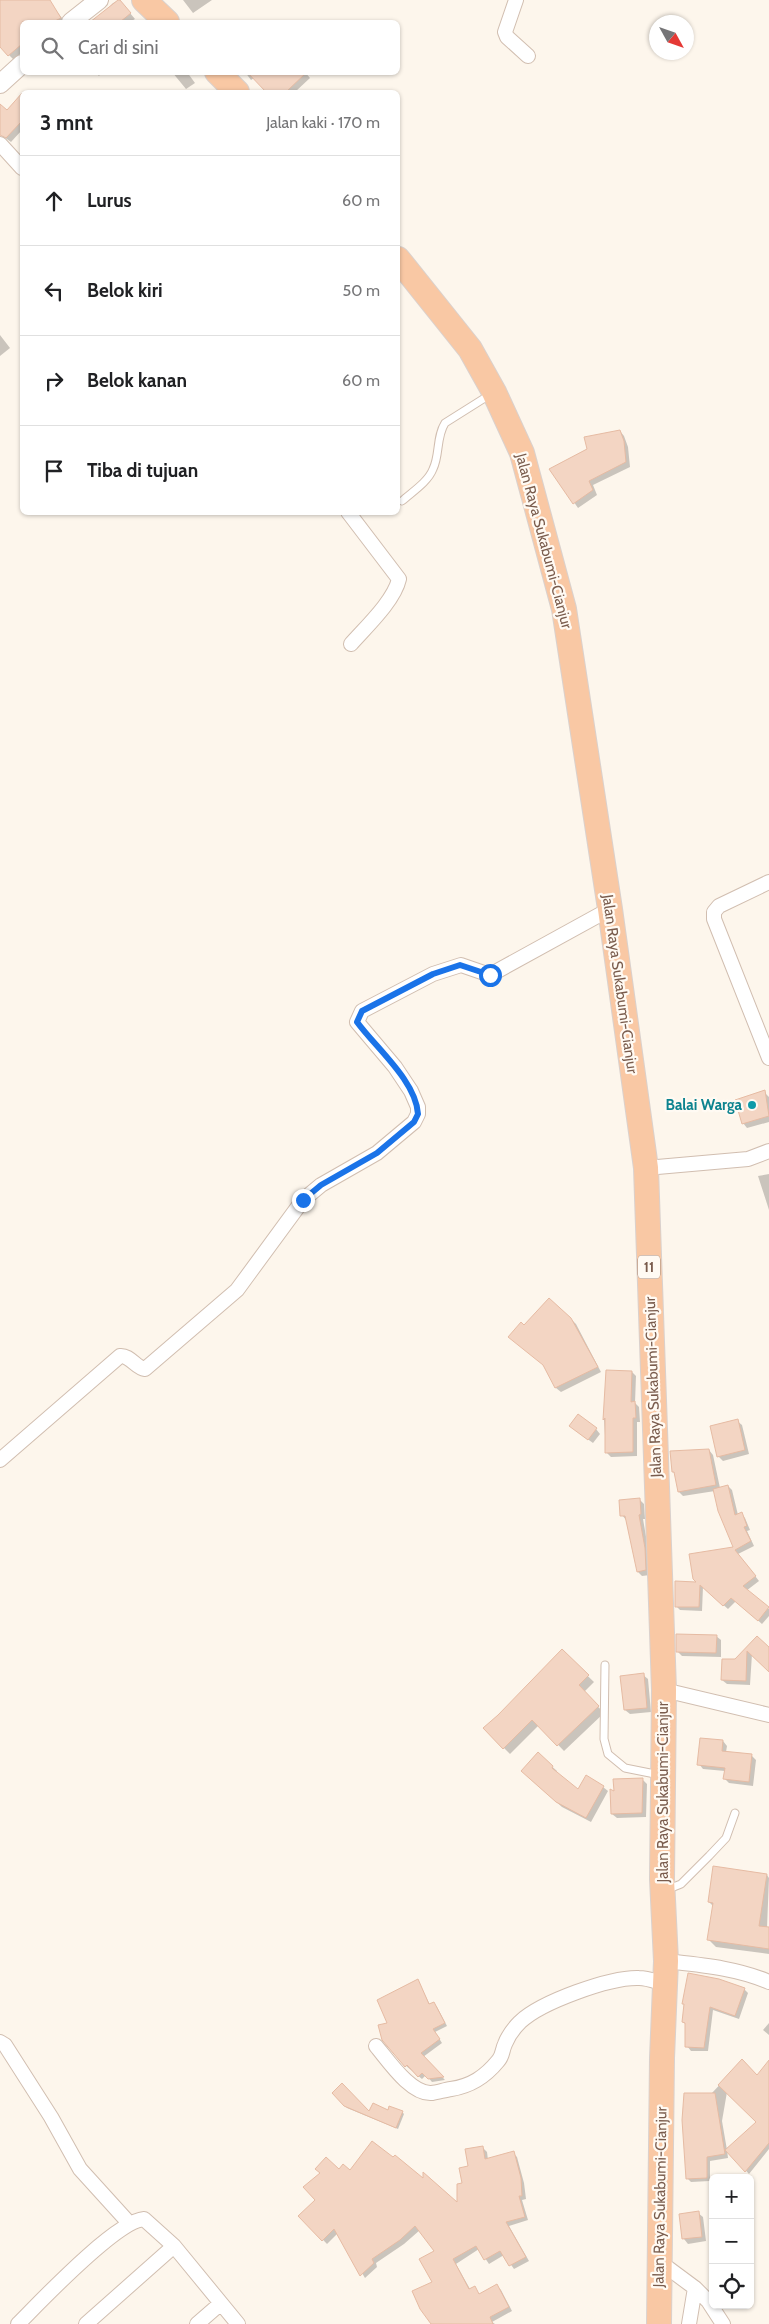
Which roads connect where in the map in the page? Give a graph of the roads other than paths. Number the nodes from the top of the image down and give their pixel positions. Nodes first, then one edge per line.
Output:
1 (99, 0) edge
2 (144, 0) edge
3 (516, 0) edge
4 (74, 20) edge
5 (164, 20) edge
6 (528, 56) dead end
7 (20, 66) edge
8 (220, 75) edge
9 (0, 84) edge
10 (235, 90) edge
11 (0, 144) edge
12 (20, 166) edge
13 (400, 262) edge
14 (494, 392) junction
15 (402, 501) dead end
16 (350, 515) edge
17 (351, 644) dead end
18 (769, 882) edge
19 (610, 909) junction
20 (769, 1058) edge
21 (769, 1151) edge
22 (646, 1168) junction
23 (0, 1460) edge
24 (605, 1666) dead end
25 (664, 1690) junction
26 (769, 1714) edge
27 (663, 1776) junction
28 (735, 1813) dead end
29 (663, 1891) junction
30 (666, 1973) junction
31 (769, 1982) edge
32 (0, 2042) edge
33 (376, 2046) dead end
34 (129, 2223) junction
35 (174, 2246) junction
36 (660, 2262) junction
37 (695, 2288) junction
38 (220, 2304) junction
39 (18, 2324) edge
40 (86, 2324) edge
41 (197, 2324) edge
42 (238, 2324) edge
43 (659, 2324) edge
44 (689, 2324) edge
45 (722, 2324) edge

1 - 4 street
2 - 5 highway
3 - 6 street
7 - 9 street
8 - 10 highway
11 - 12 street
13 - 14 highway, Jalan Raya Sukabumi-Cianjur / 11
14 - 15 lane
14 - 19 highway, Jalan Raya Sukabumi-Cianjur / 11
16 - 17 street
18 - 20 street
19 - 22 highway, Jalan Raya Sukabumi-Cianjur / 11
19 - 23 street
21 - 22 street
22 - 25 highway, Jalan Raya Sukabumi-Cianjur / 11
24 - 27 lane
25 - 26 street
25 - 27 highway, Jalan Raya Sukabumi-Cianjur / 11
27 - 29 highway, Jalan Raya Sukabumi-Cianjur / 11
28 - 29 lane
29 - 30 highway, Jalan Raya Sukabumi-Cianjur / 11
30 - 31 street
30 - 33 street
30 - 36 highway, Jalan Raya Sukabumi-Cianjur / 11
32 - 34 street
34 - 35 street
34 - 39 street
35 - 38 street
35 - 40 street
36 - 37 street
36 - 43 highway, Jalan Raya Sukabumi-Cianjur / 11
37 - 44 street
37 - 45 street
38 - 41 street
38 - 42 street

